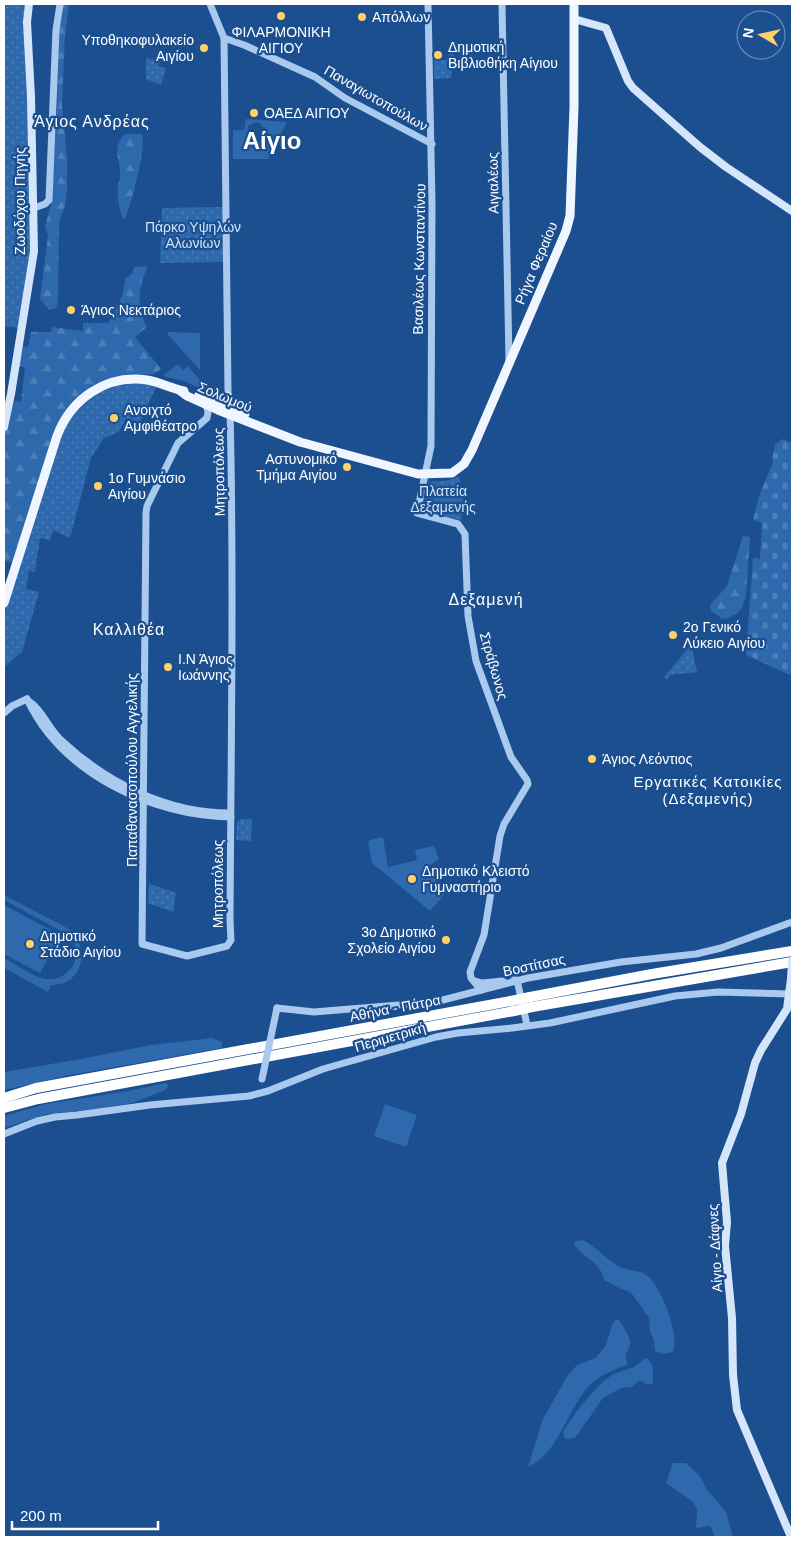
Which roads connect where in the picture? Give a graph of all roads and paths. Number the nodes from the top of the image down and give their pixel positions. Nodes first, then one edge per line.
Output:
1 (29, 4) edge
2 (60, 4) edge
3 (210, 4) edge
4 (428, 4) edge
5 (502, 4) edge
6 (574, 4) edge
7 (574, 19) junction
8 (224, 38) junction
9 (432, 144) junction
10 (34, 208) junction
11 (792, 211) edge
12 (509, 363) junction
13 (210, 403) junction
14 (228, 405) junction
15 (4, 427) edge
16 (466, 461) joint
17 (425, 473) junction
18 (451, 522) joint
19 (4, 603) edge
20 (4, 713) edge
21 (144, 797) junction
22 (230, 816) junction
23 (792, 922) edge
24 (230, 944) joint
25 (792, 951) edge
26 (792, 962) edge
27 (517, 980) junction
28 (475, 981) junction
29 (481, 990) junction
30 (791, 994) edge
31 (531, 1002) junction
32 (527, 1025) junction
33 (260, 1094) junction
34 (4, 1098) edge
35 (4, 1108) edge
36 (4, 1134) edge
37 (791, 1537) edge

1 - 10 main road, Ζωοδόχου Πηγής
2 - 10 street
3 - 8 street, Μητροπόλεως
4 - 9 street, Βασιλέως Κωνσταντίνου
5 - 12 street, Αιγιαλέως
6 - 7 main road, Ρήγα Φεραίου
7 - 11 main road
7 - 12 main road, Ρήγα Φεραίου
8 - 9 street, Παναγιωτοπούλων
8 - 14 street, Μητροπόλεως
9 - 17 street, Βασιλέως Κωνσταντίνου
10 - 15 main road, Ζωοδόχου Πηγής
12 - 16 main road, Ρήγα Φεραίου
13 - 14 main road, Σολωμού
13 - 19 main road, Σολωμού
13 - 21 street, Παπαθανασοπούλου Αγγελικής
14 - 17 main road, Σολωμού
14 - 22 street, Μητροπόλεως
16 - 17 main road, Σολωμού
17 - 18 street, Βασιλέως Κωνσταντίνου
18 - 28 street, Στράβωνος
20 - 21 street
21 - 22 street
21 - 24 street, Παπαθανασοπούλου Αγγελικής
22 - 24 street, Μητροπόλεως
23 - 27 street, Βοστίτσας
25 - 31 highway, Αθήνα - Πάτρα
26 - 30 main road, Αίγιο - Δάφνες, bridge
26 - 31 highway, Αθήνα - Πάτρα
27 - 28 street
27 - 29 street, Βοστίτσας
27 - 32 street
28 - 29 street
29 - 33 street, Βοστίτσας, bridge
30 - 32 street, Περιμετρική
30 - 37 main road, Αίγιο - Δάφνες
31 - 34 highway, Αθήνα - Πάτρα, bridge
31 - 35 highway, Αθήνα - Πάτρα, bridge
32 - 33 street, Περιμετρική
33 - 36 street, Περιμετρική

